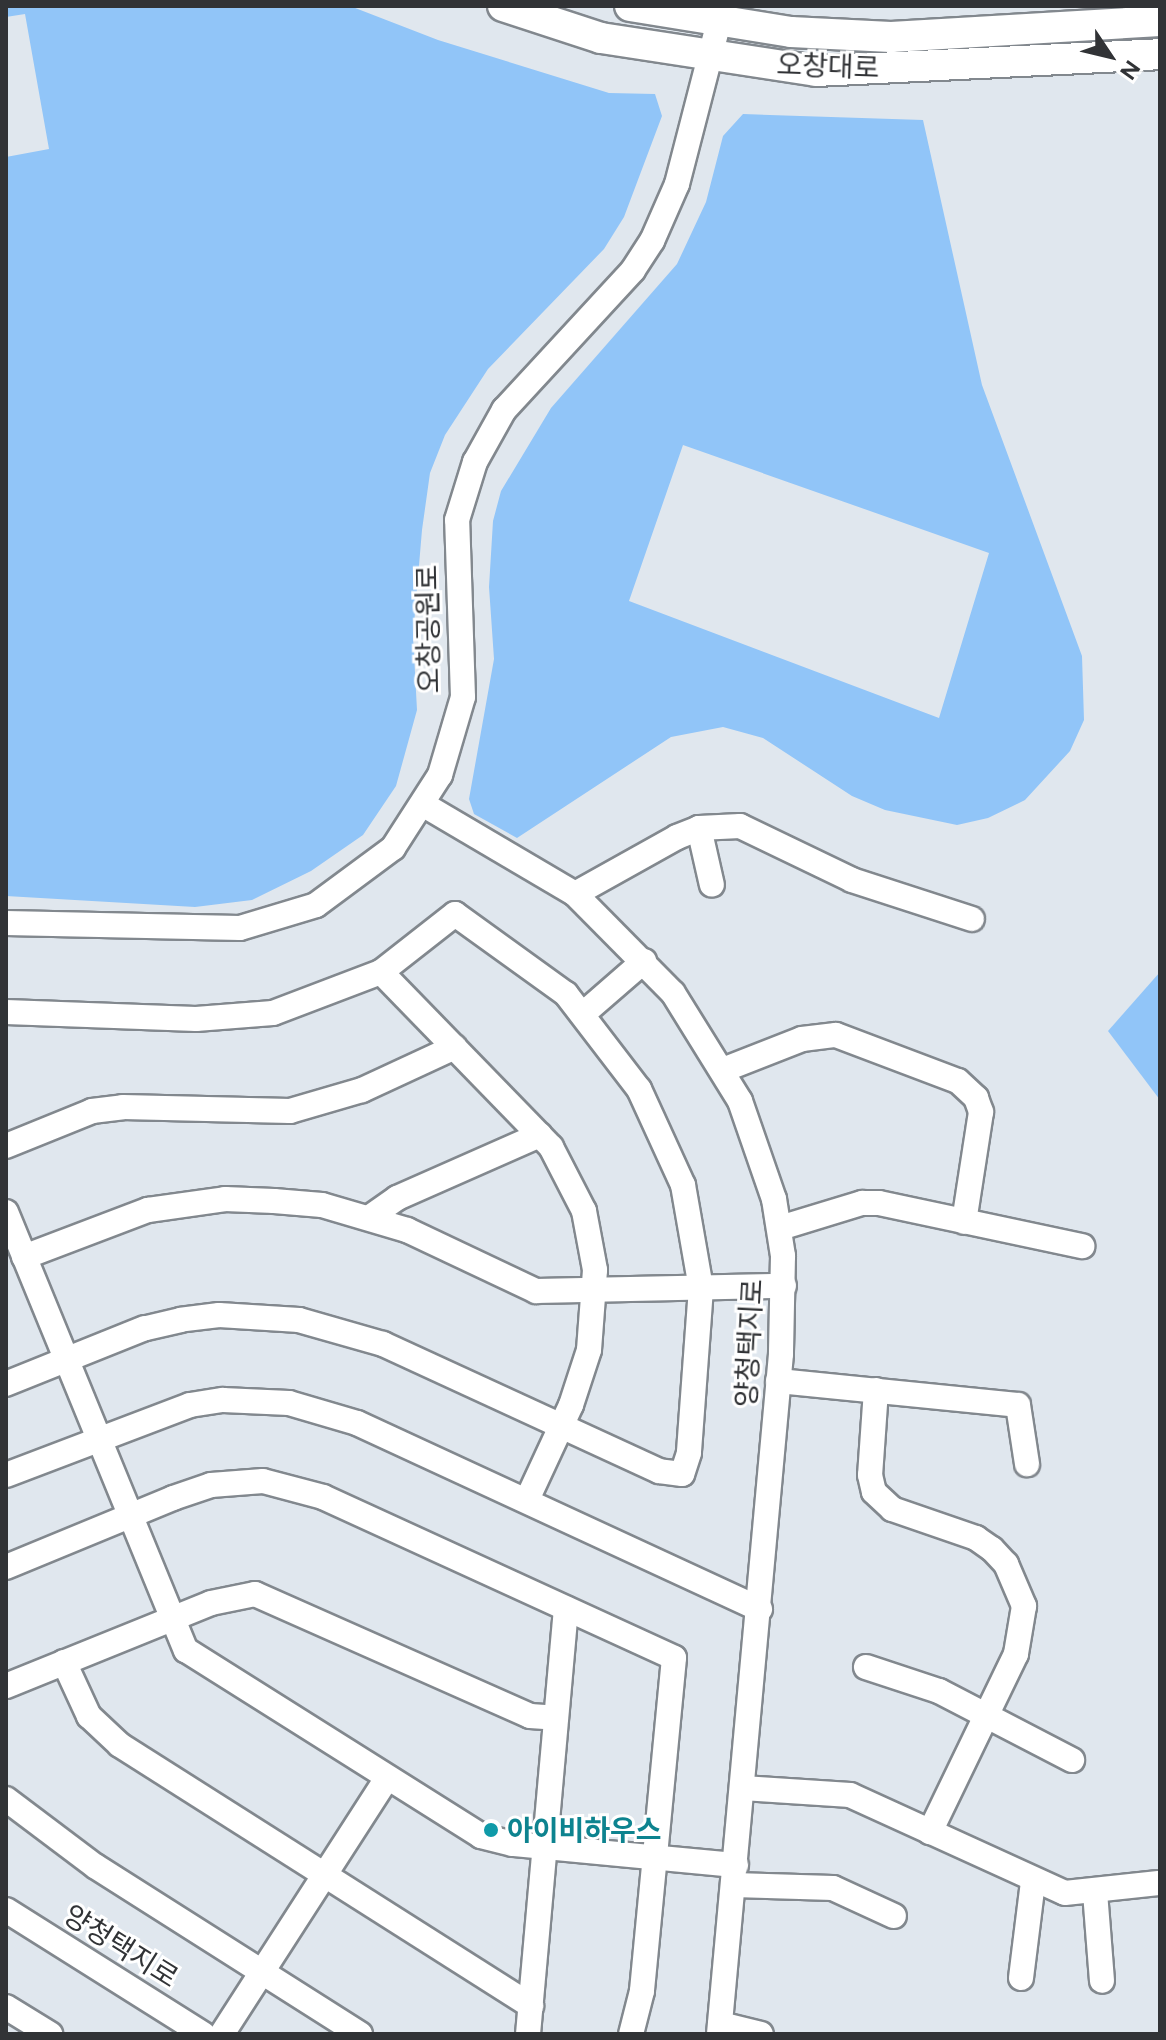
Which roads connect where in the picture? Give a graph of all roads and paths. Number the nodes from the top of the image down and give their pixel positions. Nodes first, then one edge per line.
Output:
1 (503, 6) edge
2 (630, 6) edge
3 (721, 15) edge
4 (1160, 21) edge
5 (1160, 54) edge
6 (709, 57) junction
7 (424, 805) junction
8 (699, 828) junction
9 (712, 885) dead end
10 (575, 894) junction
11 (972, 919) dead end
12 (6, 923) edge
13 (644, 961) junction
14 (381, 972) junction
15 (6, 1012) edge
16 (583, 1014) junction
17 (455, 1047) junction
18 (723, 1070) junction
19 (540, 1135) junction
20 (6, 1146) edge
21 (6, 1212) edge
22 (370, 1217) junction
23 (964, 1222) junction
24 (780, 1228) junction
25 (1082, 1246) dead end
26 (24, 1257) junction
27 (784, 1286) junction
28 (701, 1288) junction
29 (595, 1291) junction
30 (65, 1360) junction
31 (778, 1381) junction
32 (6, 1384) edge
33 (876, 1390) junction
34 (562, 1425) junction
35 (96, 1439) junction
36 (1027, 1464) dead end
37 (6, 1475) edge
38 (527, 1500) junction
39 (128, 1516) junction
40 (6, 1567) edge
41 (566, 1609) junction
42 (760, 1609) junction
43 (170, 1619) junction
44 (64, 1662) junction
45 (866, 1667) dead end
46 (6, 1686) edge
47 (988, 1716) junction
48 (556, 1718) junction
49 (1072, 1760) dead end
50 (387, 1778) junction
51 (743, 1788) junction
52 (6, 1799) edge
53 (930, 1832) junction
54 (545, 1847) junction
55 (655, 1858) junction
56 (325, 1874) junction
57 (735, 1875) junction
58 (1033, 1881) junction
59 (1158, 1883) dead end
60 (1095, 1892) junction
61 (6, 1910) edge
62 (894, 1916) dead end
63 (262, 1972) junction
64 (1021, 1978) dead end
65 (1102, 1981) dead end
66 (531, 2006) junction
67 (6, 2007) edge
68 (719, 2029) edge
69 (50, 2034) edge
70 (203, 2034) edge
71 (222, 2034) edge
72 (360, 2034) edge
73 (528, 2034) edge
74 (631, 2034) edge
75 (761, 2034) edge

1 - 6 main road, 오창대로
2 - 3 main road, 오창대로
3 - 4 main road, 오창대로
3 - 6 street, 오창공원로
5 - 6 main road, 오창대로
6 - 7 street, 오창공원로
7 - 10 street, 양청택지로
7 - 12 street, 오창공원로
8 - 9 street
8 - 10 street
8 - 11 street
10 - 13 street, 양청택지로
13 - 16 street
13 - 18 street, 양청택지로
14 - 15 street
14 - 16 street
14 - 17 street
16 - 28 street
17 - 19 street
17 - 20 street
18 - 23 street
18 - 24 street, 양청택지로
19 - 22 street
19 - 29 street
21 - 26 street
22 - 26 street
22 - 29 street
23 - 24 street
23 - 25 street
24 - 27 street, 양청택지로
26 - 30 street
27 - 28 street
27 - 31 street, 양청택지로
28 - 29 street
28 - 34 street
29 - 34 street
30 - 32 street
30 - 34 street
30 - 35 street
31 - 33 street
31 - 42 street, 양청택지로
33 - 36 street
33 - 47 street
34 - 38 street
35 - 37 street
35 - 38 street
35 - 39 street
38 - 42 street
39 - 40 street
39 - 41 street
39 - 43 street
41 - 48 street
41 - 55 street
42 - 51 street, 양청택지로
43 - 44 street
43 - 48 street
43 - 50 street
44 - 46 street
44 - 56 street
45 - 47 street
47 - 49 street
47 - 53 street
48 - 54 street
50 - 54 street
50 - 56 street
51 - 53 street
51 - 57 street, 양청택지로
52 - 63 street
53 - 58 street
54 - 55 street
54 - 66 street
55 - 57 street
55 - 74 street
56 - 63 street
56 - 66 street
57 - 62 street
57 - 68 street, 양청택지로
58 - 60 street
58 - 64 street
59 - 60 street
60 - 65 street
61 - 70 street, 양청택지로
63 - 71 street
63 - 72 street
66 - 73 street
67 - 69 street
68 - 75 street

